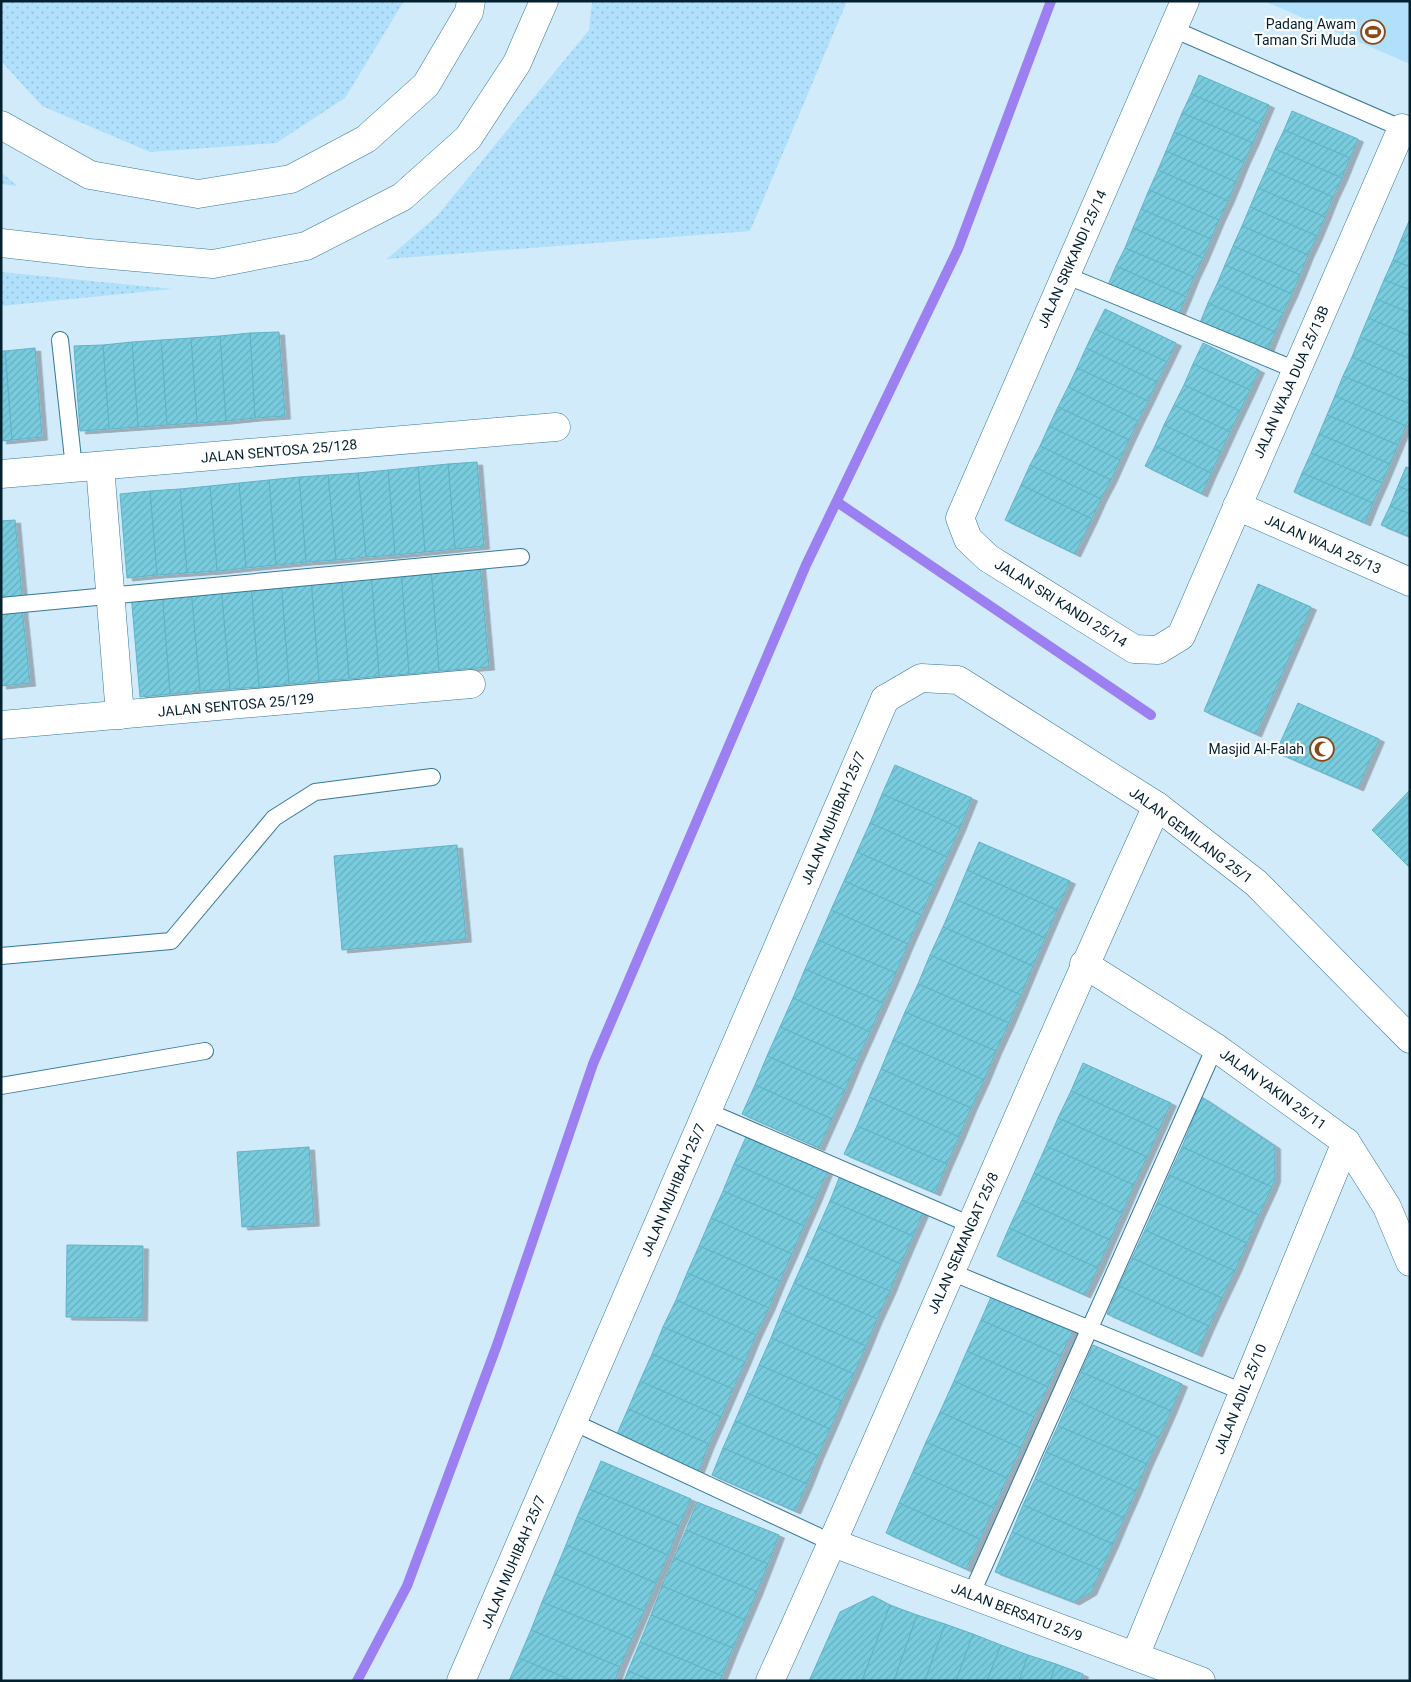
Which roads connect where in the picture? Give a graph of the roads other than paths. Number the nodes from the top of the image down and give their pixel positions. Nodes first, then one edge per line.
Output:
1 (471, 1) edge
2 (544, 1) edge
3 (1185, 1) edge
4 (1173, 29) junction
5 (1, 125) edge
6 (1406, 130) edge
7 (1, 242) edge
8 (1065, 275) junction
9 (60, 340) dead end
10 (1296, 370) junction
11 (556, 427) dead end
12 (87, 467) junction
13 (1, 474) edge
14 (1237, 506) junction
15 (960, 518) joint
16 (521, 557) dead end
17 (1410, 582) edge
18 (111, 595) junction
19 (1, 606) edge
20 (1180, 636) joint
21 (471, 684) dead end
22 (885, 699) joint
23 (120, 715) junction
24 (1, 725) edge
25 (432, 777) dead end
26 (1157, 806) junction
27 (1, 956) edge
28 (1084, 964) junction
29 (1410, 1040) edge
30 (1216, 1047) junction
31 (205, 1051) dead end
32 (1, 1086) edge
33 (707, 1111) junction
34 (1346, 1142) junction
35 (972, 1225) junction
36 (1410, 1262) edge
37 (951, 1272) junction
38 (1089, 1329) junction
39 (1243, 1392) junction
40 (573, 1422) junction
41 (833, 1543) junction
42 (971, 1594) junction
43 (1135, 1656) junction
44 (461, 1681) edge
45 (770, 1681) edge
46 (1201, 1681) edge

1 - 5 main road
2 - 7 main road
3 - 4 main road, JALAN SRIKANDI 25/14
4 - 6 lane
4 - 8 main road, JALAN SRIKANDI 25/14
6 - 10 main road, JALAN WAJA DUA 25/13B
8 - 10 lane
8 - 15 main road, JALAN SRIKANDI 25/14
9 - 12 lane
10 - 14 main road, JALAN WAJA DUA 25/13B
11 - 12 main road, JALAN SENTOSA 25/128
12 - 13 main road, JALAN SENTOSA 25/128
12 - 18 main road
14 - 17 main road, JALAN WAJA 25/13
14 - 20 main road, JALAN WAJA DUA 25/13B
15 - 20 main road, JALAN SRI KANDI 25/14
16 - 18 lane
18 - 19 lane
18 - 23 main road
21 - 23 main road, JALAN SENTOSA 25/129
22 - 26 main road, JALAN GEMILANG 25/1
22 - 33 main road, JALAN MUHIBAH 25/7
23 - 24 main road, JALAN SENTOSA 25/129
25 - 27 lane
26 - 28 main road, JALAN SEMANGAT 25/8
26 - 29 main road, JALAN GEMILANG 25/1
28 - 30 main road, JALAN YAKIN 25/11
28 - 35 main road, JALAN SEMANGAT 25/8
30 - 34 main road, JALAN YAKIN 25/11
30 - 38 lane
31 - 32 lane
33 - 35 lane
33 - 40 main road, JALAN MUHIBAH 25/7
34 - 36 main road, JALAN YAKIN 25/11
34 - 39 main road, JALAN ADIL 25/10
35 - 37 main road, JALAN SEMANGAT 25/8
37 - 38 lane
37 - 41 main road, JALAN SEMANGAT 25/8
38 - 39 lane
38 - 42 lane
39 - 43 main road, JALAN ADIL 25/10
40 - 41 lane
40 - 44 main road, JALAN MUHIBAH 25/7
41 - 42 main road, JALAN BERSATU 25/9
41 - 45 main road, JALAN SEMANGAT 25/8
42 - 43 main road, JALAN BERSATU 25/9
43 - 46 main road, JALAN BERSATU 25/9

